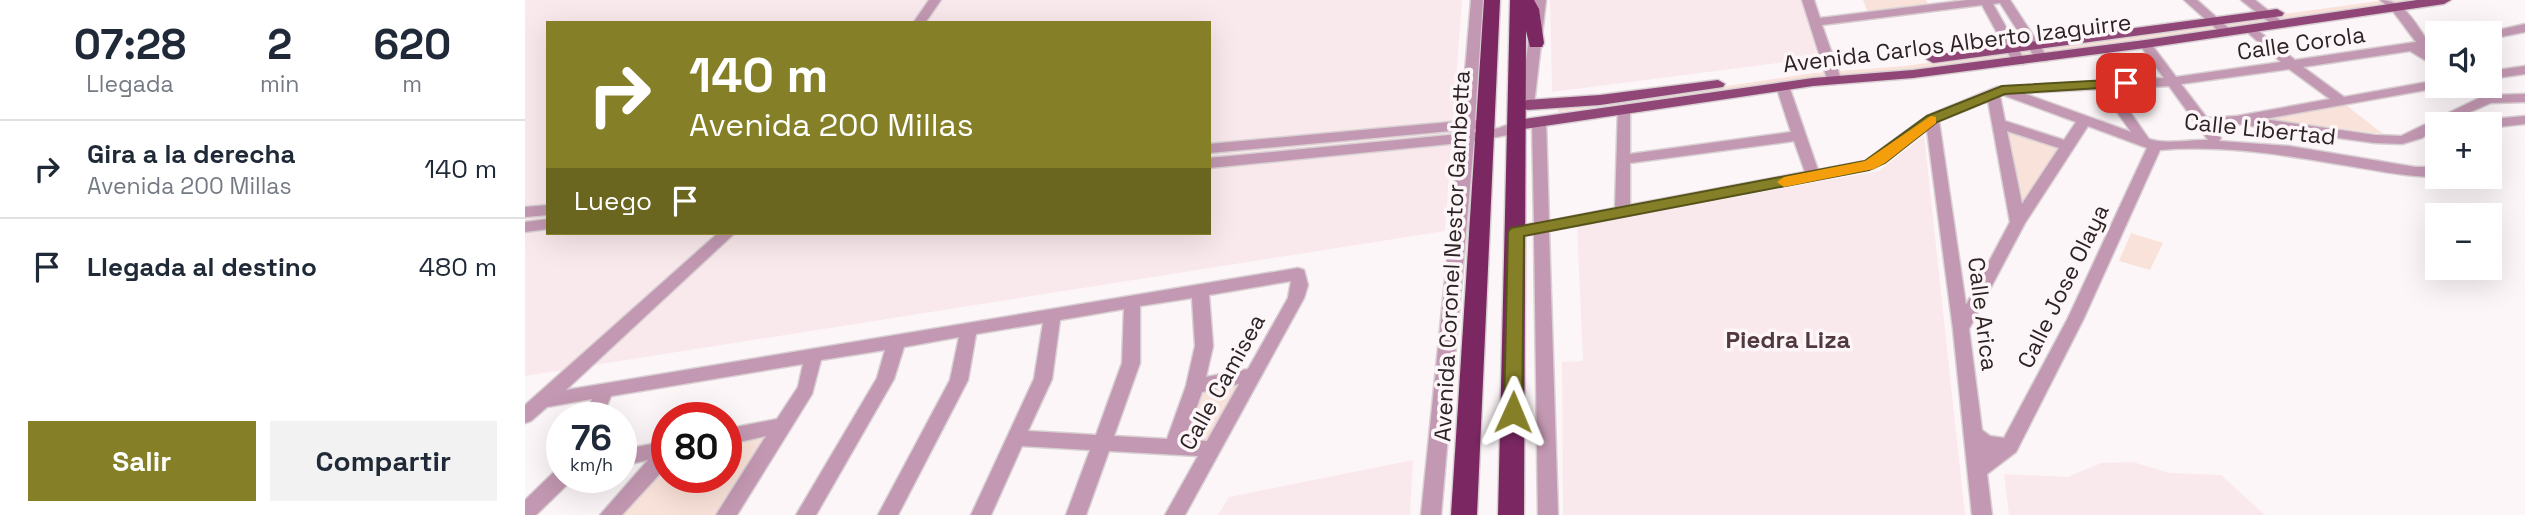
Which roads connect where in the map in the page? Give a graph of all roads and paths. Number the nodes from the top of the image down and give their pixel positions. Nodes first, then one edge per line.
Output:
1 (935, 0) edge
2 (1477, 0) edge
3 (1492, 0) edge
4 (1518, 0) edge
5 (1527, 0) edge
6 (1539, 0) edge
7 (1808, 0) edge
8 (1989, 0) edge
9 (2004, 0) edge
10 (2190, 0) edge
11 (2247, 0) edge
12 (2363, 0) edge
13 (2444, 0) edge
14 (1932, 4) edge
15 (2391, 4) edge
16 (2265, 14) junction
17 (920, 21) edge
18 (2213, 21) junction
19 (1815, 22) junction
20 (2280, 24) junction
21 (2525, 28) edge
22 (2251, 29) junction
23 (2227, 32) junction
24 (2502, 32) edge
25 (1537, 43) junction
26 (2145, 44) junction
27 (2425, 45) edge
28 (2038, 52) junction
29 (2015, 55) junction
30 (2294, 66) junction
31 (2525, 70) edge
32 (2502, 73) edge
33 (1832, 74) junction
34 (2171, 82) junction
35 (2104, 84) junction
36 (1783, 86) junction
37 (2425, 86) edge
38 (1998, 92) junction
39 (2525, 98) edge
40 (2489, 99) joint
41 (2341, 101) junction
42 (1527, 105) junction
43 (1623, 110) junction
44 (1932, 119) junction
45 (2237, 120) junction
46 (2525, 120) edge
47 (1539, 121) junction
48 (2084, 121) junction
49 (2502, 122) edge
50 (1998, 123) junction
51 (2203, 123) junction
52 (1517, 125) junction
53 (1477, 130) junction
54 (1797, 136) junction
55 (2214, 138) dead end
56 (2149, 143) junction
57 (1325, 145) junction
58 (2068, 146) junction
59 (1211, 149) edge
60 (1624, 159) junction
61 (1211, 163) edge
62 (2425, 172) edge
63 (1813, 177) junction
64 (546, 210) edge
65 (525, 212) edge
66 (1622, 212) junction
67 (2018, 222) junction
68 (546, 224) edge
69 (525, 227) edge
70 (1543, 227) junction
71 (1516, 232) junction
72 (725, 235) edge
73 (1200, 289) junction
74 (1957, 298) junction
75 (1132, 300) junction
76 (1975, 302) junction
77 (1053, 314) junction
78 (969, 328) junction
79 (1961, 329) junction
80 (897, 340) junction
81 (814, 355) junction
82 (1255, 374) junction
83 (1195, 386) junction
84 (605, 390) junction
85 (540, 401) junction
86 (600, 402) edge
87 (525, 416) edge
88 (784, 425) junction
89 (742, 434) edge
90 (1973, 434) junction
91 (1016, 438) junction
92 (1103, 442) junction
93 (1174, 445) junction
94 (2009, 447) junction
95 (1214, 449) junction
96 (651, 469) edge
97 (1977, 471) junction
98 (546, 493) edge
99 (525, 513) edge
100 (610, 515) edge
101 (726, 515) edge
102 (806, 515) edge
103 (888, 515) edge
104 (981, 515) edge
105 (1076, 515) edge
106 (1175, 515) edge
107 (1431, 515) edge
108 (1464, 515) edge
109 (1511, 515) edge
110 (1548, 515) edge
111 (1982, 515) edge

1 - 17 street
2 - 53 street
3 - 53 highway, Avenida Coronel Nestor Gambetta
4 - 52 highway
5 - 25 highway
6 - 25 street
7 - 19 street
8 - 14 street
8 - 29 street
9 - 28 street
10 - 18 street
11 - 16 street
12 - 16 main road, Avenida Carlos Alberto Izaguirre
13 - 15 main road, Avenida Carlos Alberto Izaguirre
14 - 19 street
15 - 20 main road, Avenida Carlos Alberto Izaguirre
15 - 27 street
16 - 18 main road, Avenida Carlos Alberto Izaguirre
16 - 20 street
18 - 23 street
18 - 28 main road, Avenida Carlos Alberto Izaguirre
19 - 33 street
20 - 22 main road, Avenida Carlos Alberto Izaguirre
21 - 24 street
22 - 23 main road, Avenida Carlos Alberto Izaguirre
22 - 30 street
23 - 26 main road, Avenida Carlos Alberto Izaguirre
25 - 42 street
26 - 28 main road, Avenida Carlos Alberto Izaguirre
26 - 34 street
27 - 30 street, Calle Corola
28 - 29 main road, Avenida Carlos Alberto Izaguirre
29 - 33 main road, Avenida Carlos Alberto Izaguirre
30 - 34 street, Calle Corola
30 - 41 street
31 - 32 street
33 - 36 main road, Avenida Carlos Alberto Izaguirre
33 - 42 main road, Avenida Carlos Alberto Izaguirre
34 - 35 street, Calle Corola
34 - 51 street
35 - 38 street, Calle Corola
35 - 56 street
36 - 43 main road, Avenida Carlos Alberto Izaguirre
36 - 54 street
37 - 41 street
38 - 44 street, Calle Corola
38 - 48 street, Calle Libertad
38 - 50 street
39 - 40 street
40 - 45 street
41 - 45 street
42 - 52 highway
43 - 47 main road, Avenida Carlos Alberto Izaguirre
43 - 60 street
44 - 63 street, Calle Corola
44 - 74 street, Calle Arica
45 - 51 street
46 - 49 street
47 - 52 main road, Avenida Carlos Alberto Izaguirre
47 - 70 street
48 - 56 street, Calle Libertad
48 - 58 street
50 - 58 street
50 - 67 street
51 - 55 street
52 - 53 street
52 - 71 highway
53 - 57 street
53 - 107 street
53 - 108 highway, Avenida Coronel Nestor Gambetta
54 - 60 street
54 - 63 street
56 - 62 street, Calle Libertad
56 - 94 street, Calle Jose Olaya
57 - 59 street
57 - 61 street
58 - 67 street
60 - 66 street
63 - 66 street, Calle Corola
64 - 65 street
66 - 70 street, Calle Corola
67 - 76 street
68 - 69 street
70 - 71 street, Calle Corola
70 - 110 street
71 - 109 highway
72 - 85 street
73 - 75 street
73 - 82 street, Calle Camisea
73 - 83 street
74 - 76 street
74 - 79 street, Calle Arica
75 - 77 street
75 - 92 street
76 - 79 street
77 - 78 street
77 - 91 street
78 - 80 street
78 - 103 street
79 - 90 street, Calle Arica
80 - 81 street
80 - 102 street
81 - 84 street
81 - 88 street
82 - 83 street
82 - 95 street, Calle Camisea
83 - 93 street
84 - 85 street
84 - 86 street
85 - 87 street
88 - 89 street
88 - 101 street
90 - 94 street
90 - 97 street, Calle Arica
91 - 92 street
91 - 104 street
92 - 93 street
92 - 105 street
93 - 95 street
94 - 97 street, Calle Jose Olaya
95 - 106 street, Calle Camisea
96 - 100 street
97 - 111 street, Calle Arica
98 - 99 street

